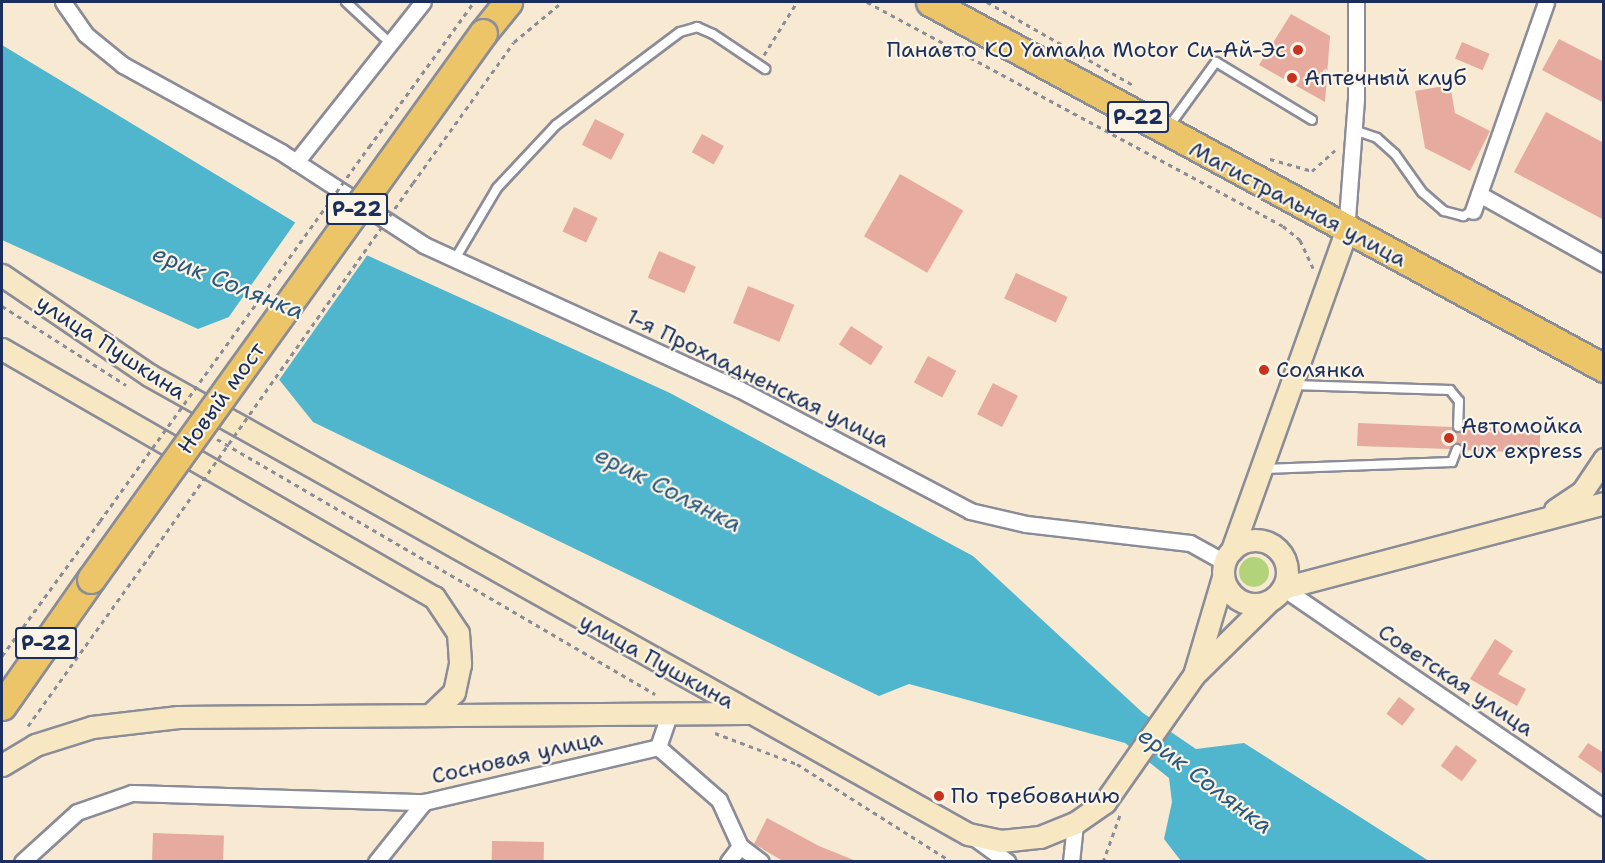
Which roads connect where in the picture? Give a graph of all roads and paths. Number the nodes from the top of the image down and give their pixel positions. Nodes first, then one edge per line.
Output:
1 (63, 2) edge
2 (346, 2) edge
3 (423, 2) edge
4 (474, 2) edge
5 (508, 2) edge
6 (562, 2) edge
7 (797, 2) edge
8 (867, 2) edge
9 (930, 2) edge
10 (1356, 2) edge
11 (1546, 2) edge
12 (390, 42) junction
13 (762, 67) joint
14 (1312, 120) dead end
15 (1354, 130) junction
16 (1165, 131) junction
17 (296, 162) junction
18 (1479, 194) junction
19 (1473, 212) joint
20 (1346, 232) junction
21 (455, 259) junction
22 (1604, 264) edge
23 (2, 275) edge
24 (1325, 288) junction
25 (2, 306) edge
26 (2, 349) edge
27 (1604, 368) edge
28 (1289, 384) junction
29 (135, 390) dead end
30 (166, 409) dead end
31 (187, 421) dead end
32 (1458, 427) dead end
33 (207, 433) dead end
34 (1456, 450) dead end
35 (1604, 459) edge
36 (1258, 470) junction
37 (1604, 504) edge
38 (1516, 526) junction
39 (1226, 563) junction
40 (1276, 595) junction
41 (2, 656) edge
42 (1194, 675) junction
43 (2, 706) edge
44 (433, 712) junction
45 (676, 712) junction
46 (750, 713) junction
47 (22, 735) dead end
48 (658, 747) junction
49 (2, 765) edge
50 (424, 802) junction
51 (1604, 808) edge
52 (1122, 813) dead end
53 (1075, 823) junction
54 (968, 834) junction
55 (740, 846) junction
56 (22, 861) edge
57 (376, 861) edge
58 (728, 861) edge
59 (761, 861) edge
60 (952, 861) edge
61 (1008, 861) edge
62 (1071, 861) edge
63 (1103, 861) edge

1 - 17 street, 1-я Прохладненская улица
2 - 12 lane
3 - 12 street
4 - 41 path, bridge
5 - 43 highway, Новый мост / Р-22, bridge
6 - 47 path, bridge
7 - 13 path
8 - 24 path
9 - 16 highway, Магистральная улица / Р-22
10 - 15 street
11 - 18 street
12 - 17 street
13 - 21 lane
14 - 16 lane
15 - 19 lane
15 - 20 street
16 - 20 highway, Магистральная улица / Р-22
17 - 21 street, 1-я Прохладненская улица
18 - 19 street
18 - 22 street
20 - 24 main road, улица Пушкина
20 - 27 highway, Магистральная улица / Р-22
21 - 39 street, 1-я Прохладненская улица
23 - 46 main road, улица Пушкина
24 - 28 main road, улица Пушкина
25 - 29 path
26 - 44 main road
28 - 32 lane
28 - 36 main road, улица Пушкина
30 - 31 path
33 - 45 path
34 - 36 lane
35 - 38 main road
36 - 39 main road, улица Пушкина
37 - 38 main road
38 - 40 main road
39 - 40 main road
39 - 40 main road
39 - 42 main road, улица Пушкина
40 - 42 main road
40 - 51 street, Советская улица
42 - 53 main road, улица Пушкина
44 - 45 main road
44 - 49 main road
45 - 46 main road
45 - 48 street
45 - 60 path
46 - 54 main road, улица Пушкина
48 - 50 street, Сосновая улица
48 - 55 street
50 - 56 street
50 - 57 street, Сосновая улица
52 - 63 path
53 - 54 main road, улица Пушкина
53 - 62 street
54 - 61 street
55 - 58 street
55 - 59 street

